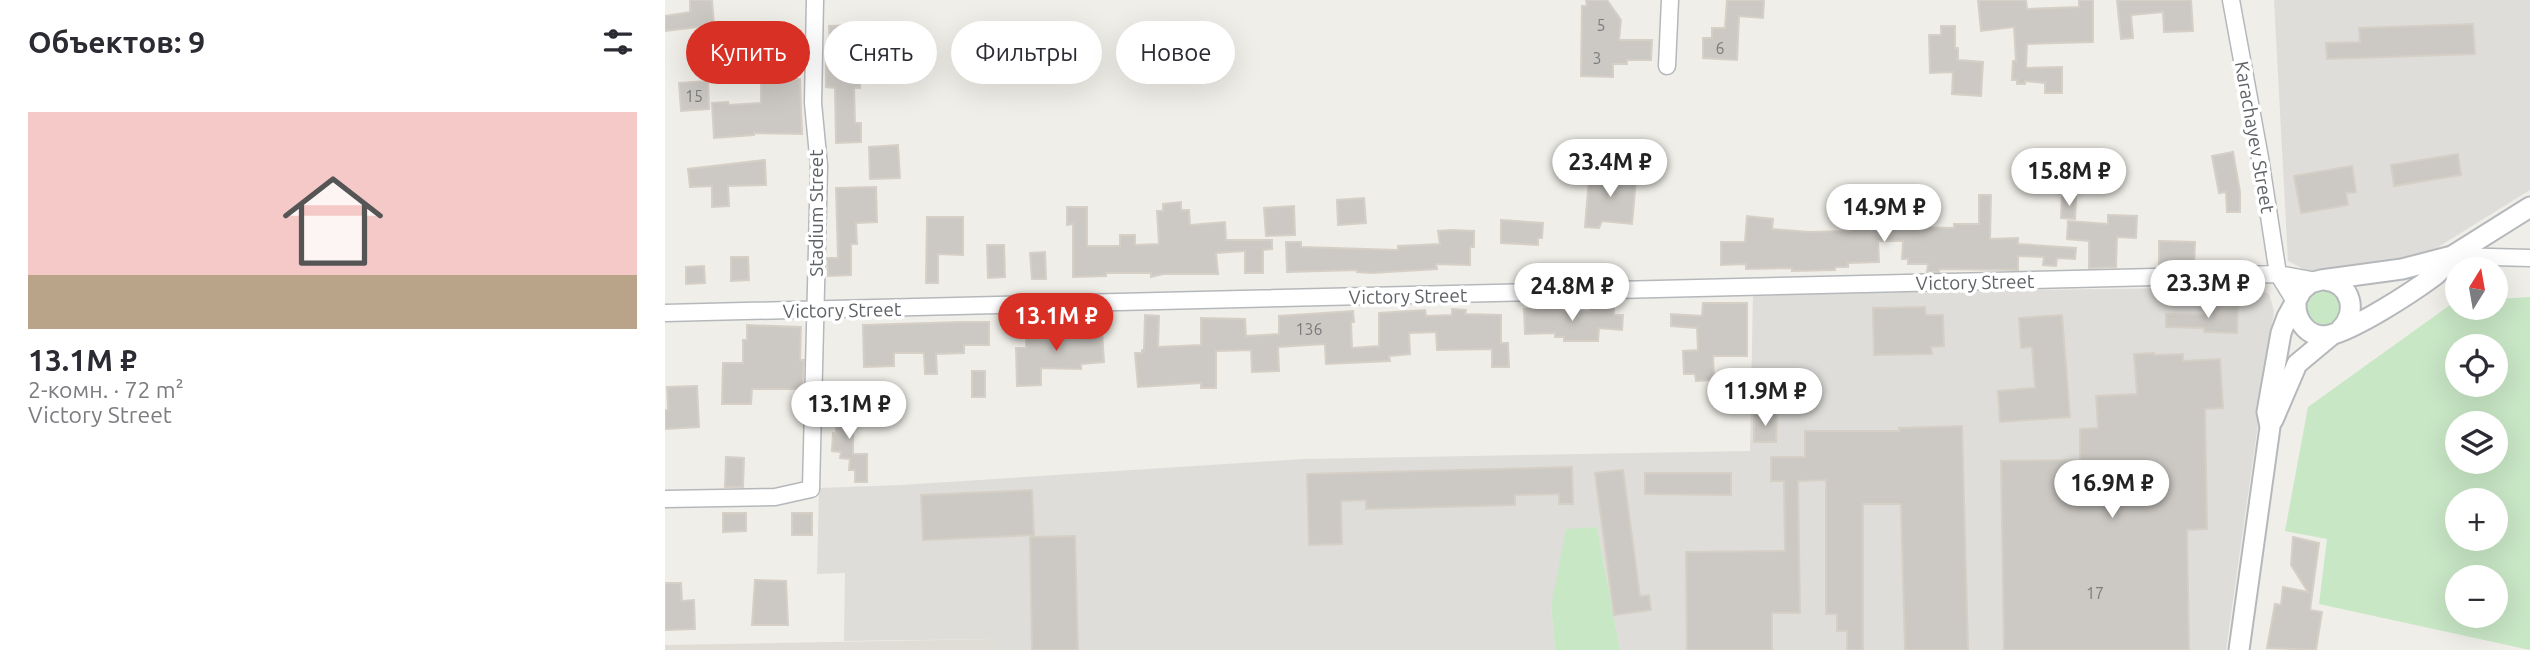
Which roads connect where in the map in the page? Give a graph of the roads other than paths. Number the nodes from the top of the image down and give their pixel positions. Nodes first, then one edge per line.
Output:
1 (815, 0) edge
2 (1669, 0) edge
3 (2231, 0) edge
4 (1667, 66) dead end
5 (2530, 207) edge
6 (2452, 256) junction
7 (2530, 258) edge
8 (2278, 274) junction
9 (2321, 281) junction
10 (2296, 303) junction
11 (815, 311) junction
12 (665, 313) edge
13 (2336, 332) junction
14 (2270, 428) junction
15 (665, 499) edge
16 (2239, 650) edge

1 - 11 street, Stadium Street
2 - 4 street
3 - 8 street, Karachayev Street
5 - 6 street
6 - 7 street
6 - 9 street
6 - 13 street
8 - 9 street, Victory Street
8 - 10 street
8 - 11 street, Victory Street
9 - 10 street
9 - 13 street
10 - 13 street
10 - 14 street
11 - 12 street, Victory Street
11 - 15 street, Stadium Street
13 - 14 street
14 - 16 street

